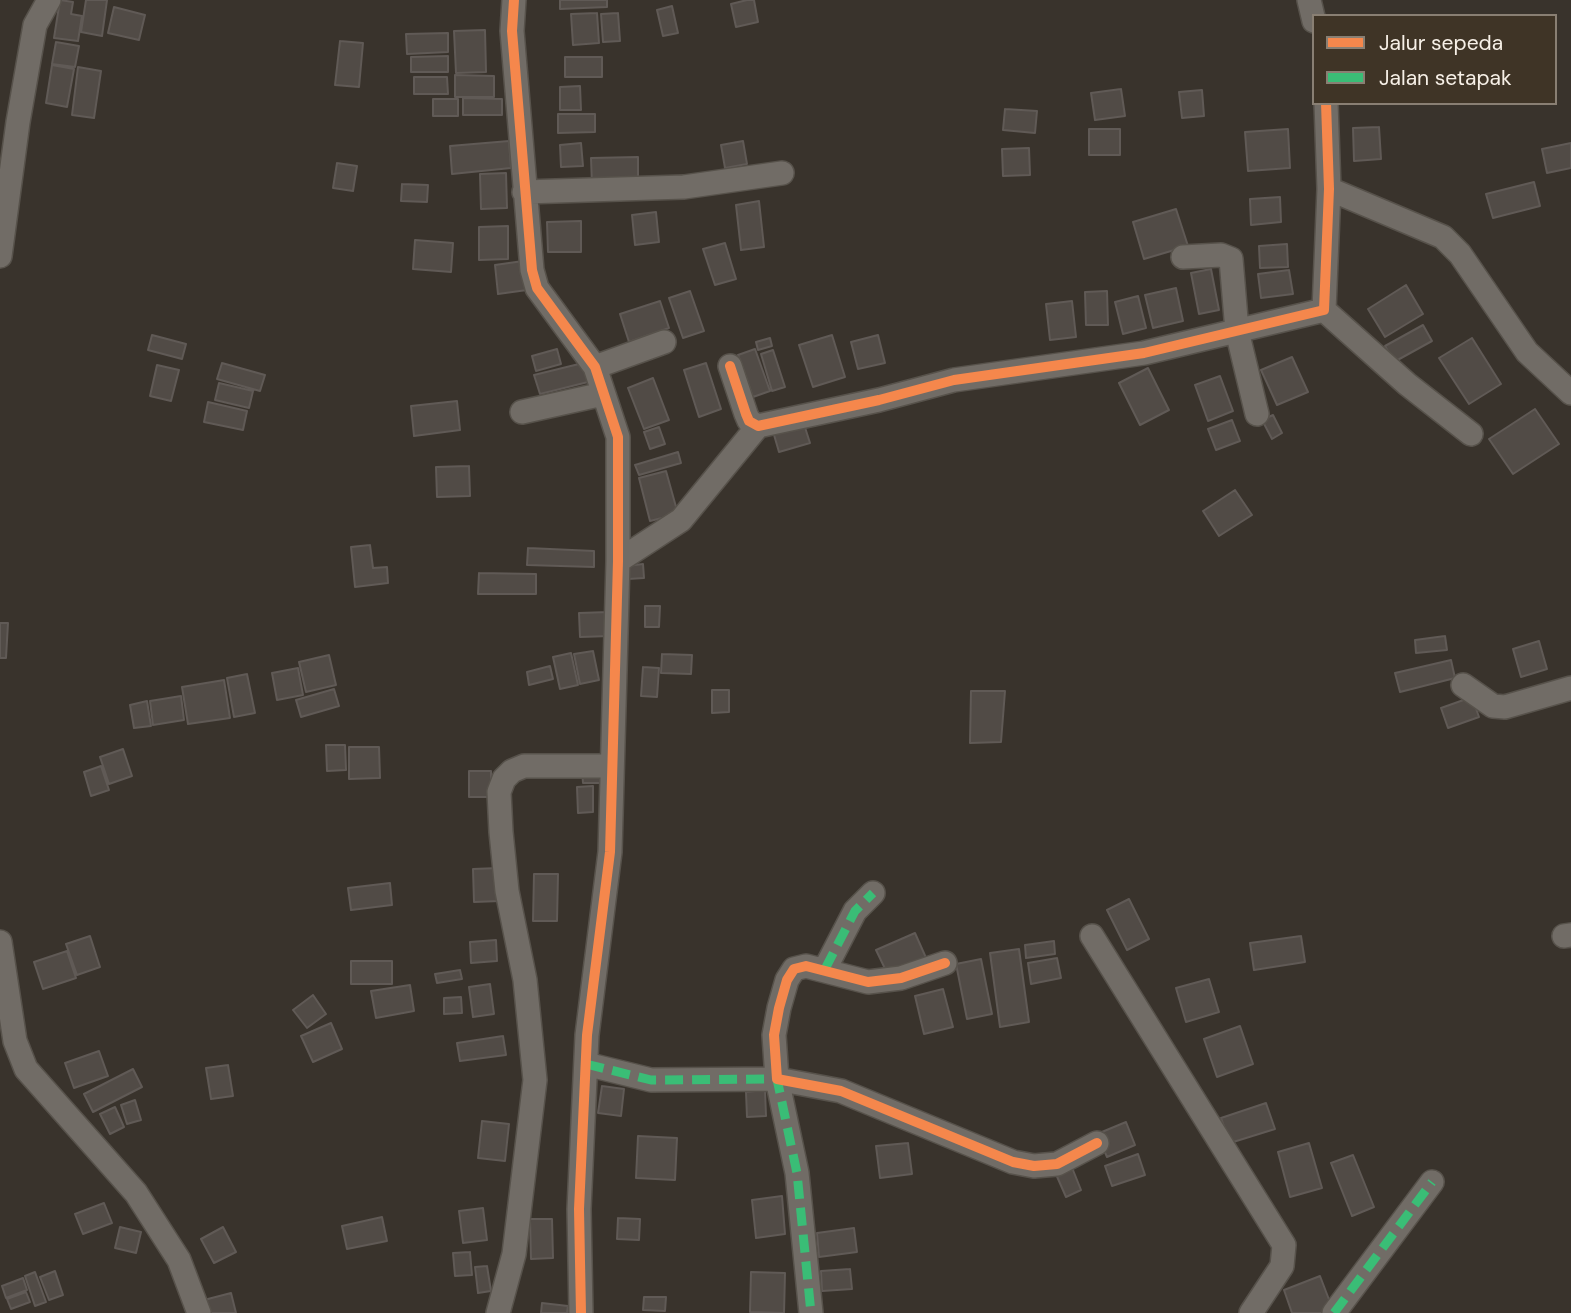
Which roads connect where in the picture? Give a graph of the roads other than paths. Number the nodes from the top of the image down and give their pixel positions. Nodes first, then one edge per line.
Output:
1 (49, 0) edge
2 (514, 0) edge
3 (1326, 105) edge
4 (782, 173) dead end
5 (1329, 189) junction
6 (524, 192) junction
7 (0, 256) edge
8 (1183, 257) dead end
9 (1324, 310) junction
10 (1237, 331) junction
11 (664, 342) dead end
12 (730, 366) dead end
13 (594, 367) junction
14 (1571, 393) edge
15 (603, 394) junction
16 (522, 412) dead end
17 (1257, 414) dead end
18 (758, 426) junction
19 (1471, 433) dead end
20 (618, 561) junction
21 (1462, 685) dead end
22 (1571, 688) edge
23 (611, 766) junction
24 (873, 893) dead end
25 (1093, 936) dead end
26 (0, 942) edge
27 (945, 963) dead end
28 (825, 969) junction
29 (586, 1064) junction
30 (777, 1079) junction
31 (1097, 1143) dead end
32 (1432, 1182) dead end
33 (199, 1313) edge
34 (498, 1313) edge
35 (582, 1313) edge
36 (811, 1313) edge
37 (1251, 1313) edge
38 (1334, 1313) edge

1 - 7 street
2 - 6 street
3 - 5 street
4 - 6 street
5 - 9 street
5 - 14 street
6 - 13 street
8 - 10 street
9 - 10 street
9 - 19 street
10 - 17 street
10 - 18 street
11 - 13 street
12 - 18 street
13 - 15 street
15 - 16 street
15 - 20 street
18 - 20 street
20 - 23 street
21 - 22 street
23 - 29 street
23 - 34 street
24 - 28 street
25 - 37 street
26 - 33 street
27 - 28 street
28 - 30 street
29 - 30 street
29 - 35 street
30 - 31 street
30 - 36 street
32 - 38 street

